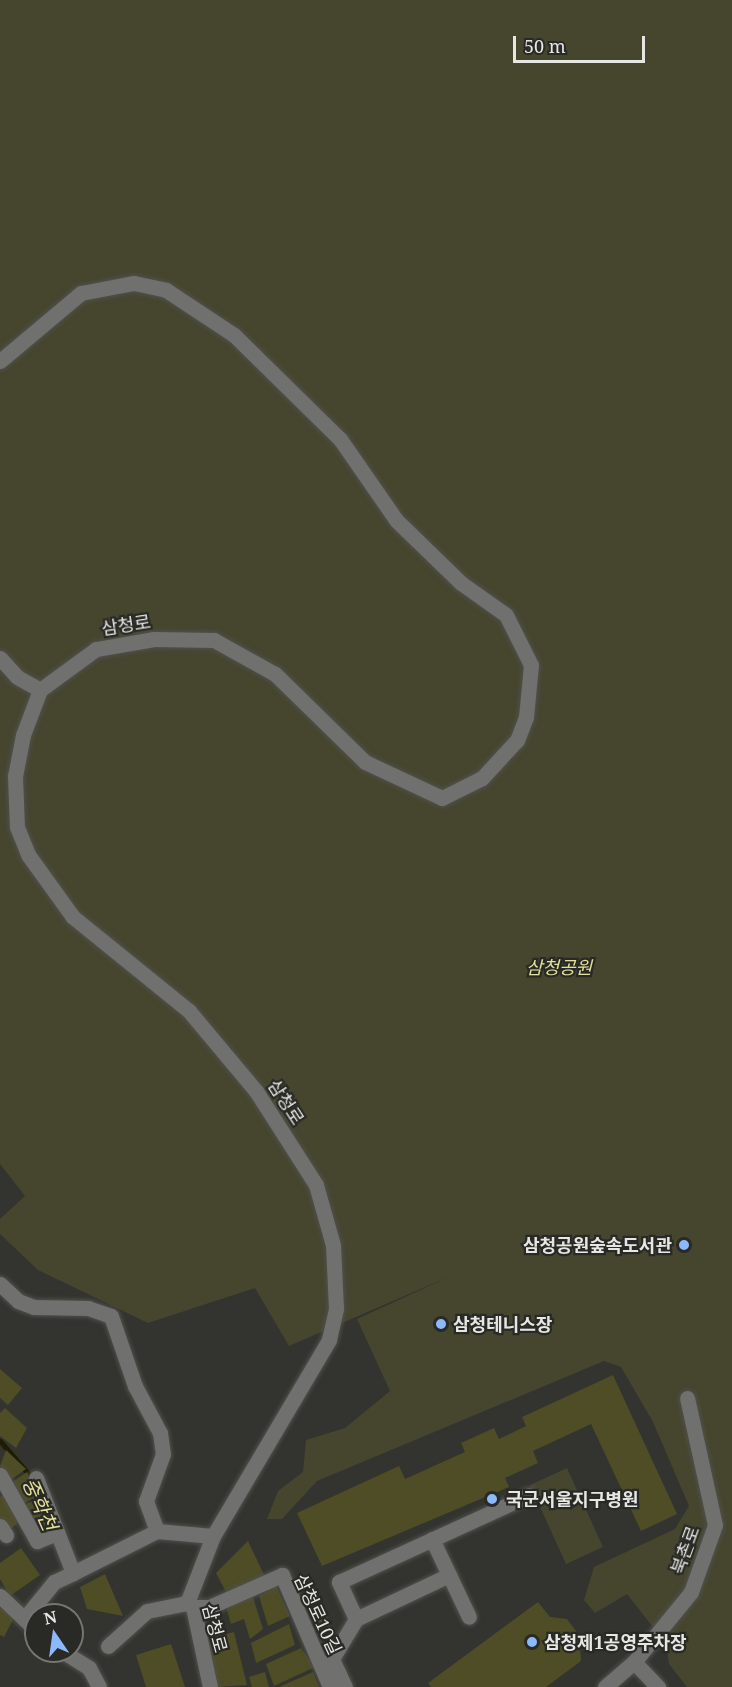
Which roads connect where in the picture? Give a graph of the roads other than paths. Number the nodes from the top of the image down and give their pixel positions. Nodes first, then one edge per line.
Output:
1 (0, 361) edge
2 (0, 658) edge
3 (40, 690) junction
4 (0, 1284) edge
5 (687, 1398) dead end
6 (0, 1475) edge
7 (36, 1478) dead end
8 (529, 1495) dead end
9 (157, 1531) junction
10 (57, 1533) junction
11 (213, 1536) junction
12 (432, 1539) junction
13 (73, 1573) junction
14 (449, 1575) junction
15 (0, 1596) edge
16 (37, 1603) edge
17 (190, 1605) junction
18 (469, 1617) dead end
19 (24, 1619) edge
20 (356, 1619) junction
21 (108, 1646) dead end
22 (634, 1662) junction
23 (81, 1663) edge
24 (99, 1687) edge
25 (210, 1687) edge
26 (330, 1687) edge
27 (345, 1687) edge
28 (605, 1687) edge
29 (658, 1687) edge

1 - 3 street, 삼청로
2 - 3 street
3 - 11 street, 삼청로
4 - 9 street
5 - 22 street, 북촌로
6 - 10 street
7 - 10 street
8 - 12 street
9 - 11 street
9 - 13 street
10 - 13 street
11 - 17 street, 삼청로
12 - 14 street
12 - 20 street
13 - 16 street
14 - 18 street
14 - 20 street
15 - 19 street
17 - 21 street
17 - 25 street, 삼청로
17 - 26 street, 삼청로10길
20 - 27 street
22 - 28 street, 북촌로
22 - 29 street
23 - 24 street

